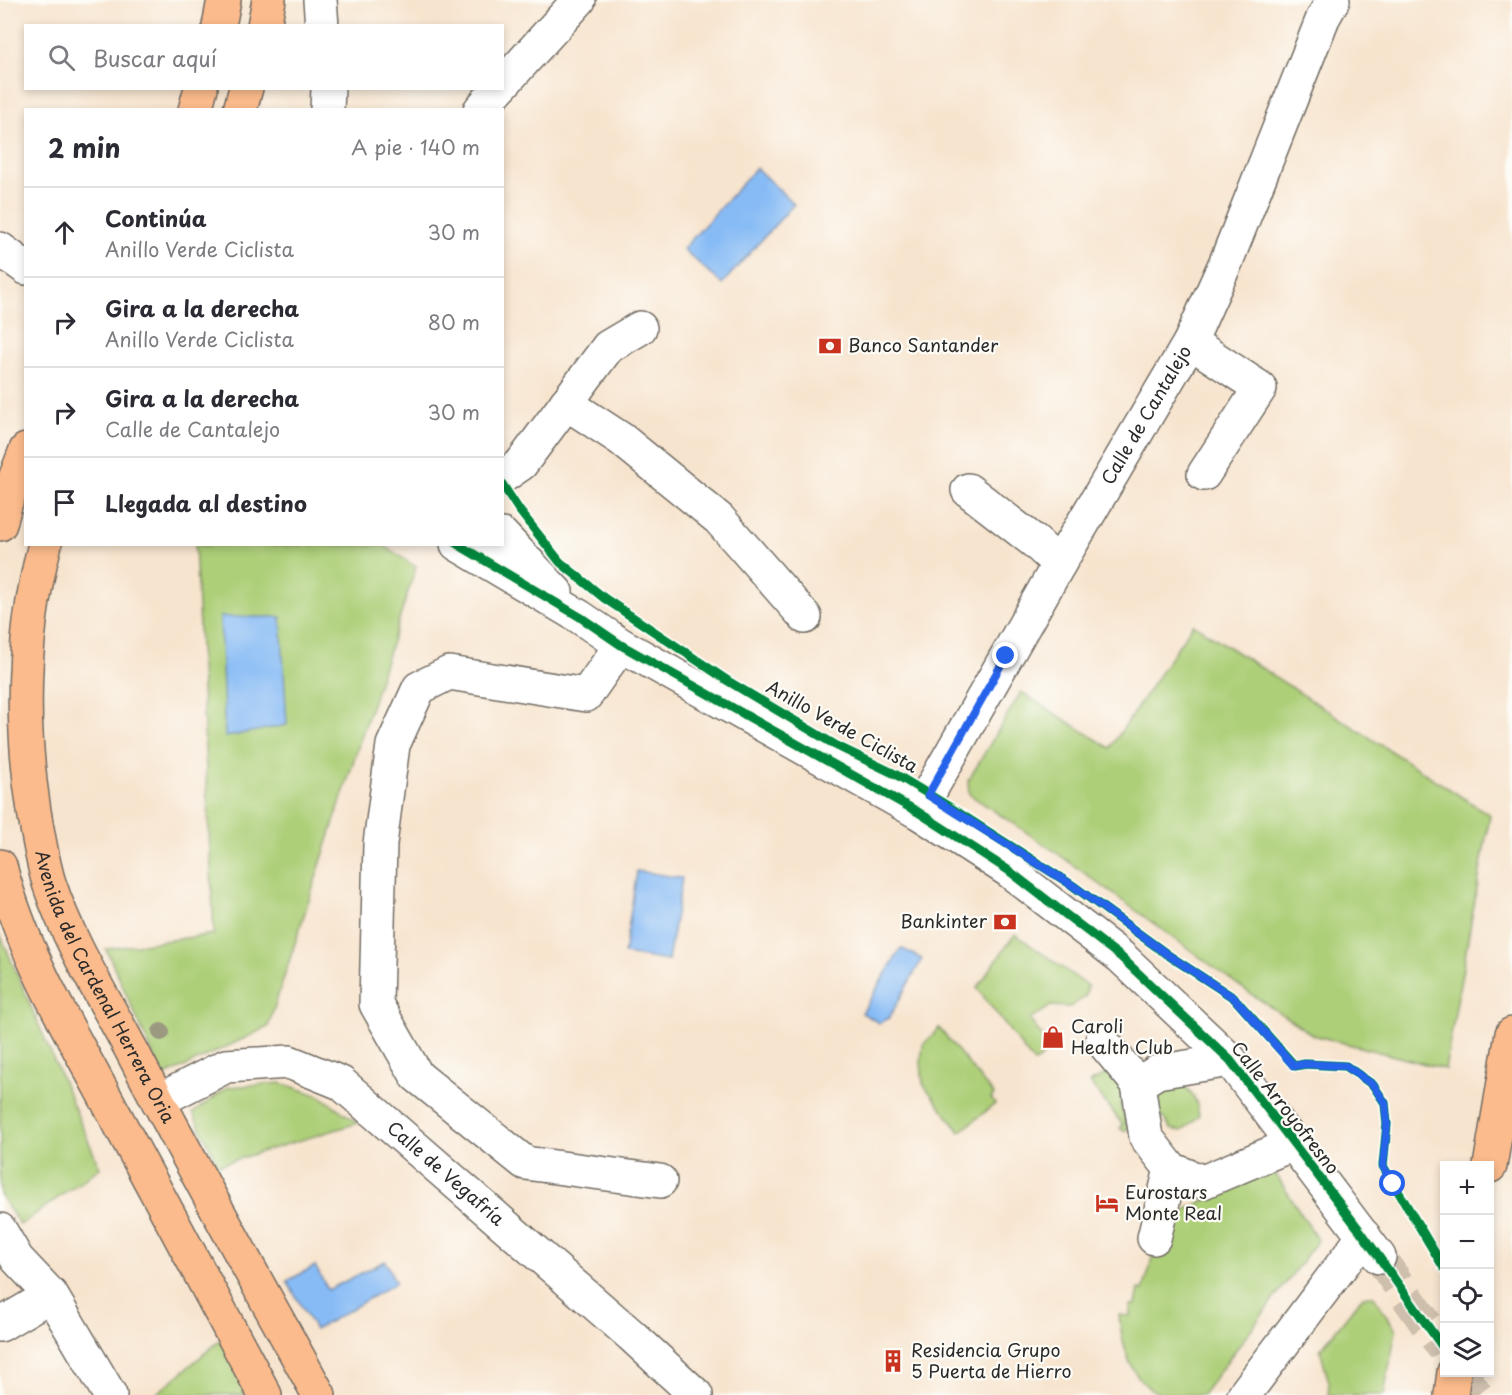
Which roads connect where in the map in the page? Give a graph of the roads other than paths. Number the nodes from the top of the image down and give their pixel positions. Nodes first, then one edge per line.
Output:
1 (224, 0) edge
2 (269, 0) edge
3 (320, 0) edge
4 (579, 0) edge
5 (1333, 0) edge
6 (219, 24) edge
7 (264, 24) edge
8 (322, 24) edge
9 (504, 83) edge
10 (200, 90) edge
11 (245, 90) edge
12 (328, 90) edge
13 (497, 90) edge
14 (196, 108) edge
15 (241, 108) edge
16 (327, 108) edge
17 (482, 108) edge
18 (0, 249) edge
19 (24, 267) edge
20 (640, 328) dead end
21 (1190, 342) junction
22 (566, 403) junction
23 (24, 455) edge
24 (1204, 474) dead end
25 (504, 476) edge
26 (968, 489) dead end
27 (0, 524) edge
28 (504, 537) edge
29 (44, 546) edge
30 (463, 546) edge
31 (486, 553) edge
32 (1059, 564) junction
33 (580, 617) junction
34 (805, 617) dead end
35 (621, 645) junction
36 (918, 812) junction
37 (0, 866) edge
38 (1512, 1034) edge
39 (1102, 1041) dead end
40 (1230, 1060) junction
41 (1138, 1084) junction
42 (158, 1101) junction
43 (1293, 1144) junction
44 (1491, 1161) edge
45 (1171, 1168) junction
46 (660, 1181) dead end
47 (0, 1230) edge
48 (1154, 1238) dead end
49 (51, 1294) junction
50 (0, 1325) edge
51 (1453, 1377) edge
52 (110, 1395) edge
53 (265, 1395) edge
54 (319, 1395) edge
55 (696, 1395) edge
56 (1244, 1395) edge
57 (1450, 1395) edge

1 - 6 main road
2 - 7 main road
3 - 8 street
4 - 9 street
5 - 21 street, Calle de Cantalejo
10 - 14 main road
11 - 15 main road
12 - 16 street
13 - 17 street
18 - 19 street
20 - 22 street
21 - 24 street
21 - 32 street, Calle de Cantalejo
22 - 25 street
22 - 34 street
23 - 27 main road
26 - 32 street
28 - 33 street, Calle Arroyofresno
29 - 42 main road, Avenida del Cardenal Herrera Oria
30 - 31 street, Calle Arroyofresno
31 - 33 street, Calle Arroyofresno
32 - 36 street, Calle de Cantalejo
33 - 35 street, Calle Arroyofresno
35 - 36 street, Calle Arroyofresno
35 - 46 street
36 - 40 street, Calle Arroyofresno
37 - 53 main road
38 - 44 main road
39 - 41 street
40 - 41 street
40 - 43 street, Calle Arroyofresno
41 - 45 street
42 - 54 main road, Avenida del Cardenal Herrera Oria
42 - 55 street, Calle de Vegafría
43 - 45 street
43 - 56 street, Calle Arroyofresno
45 - 48 street
47 - 49 street
49 - 50 street
49 - 52 street
51 - 57 main road

